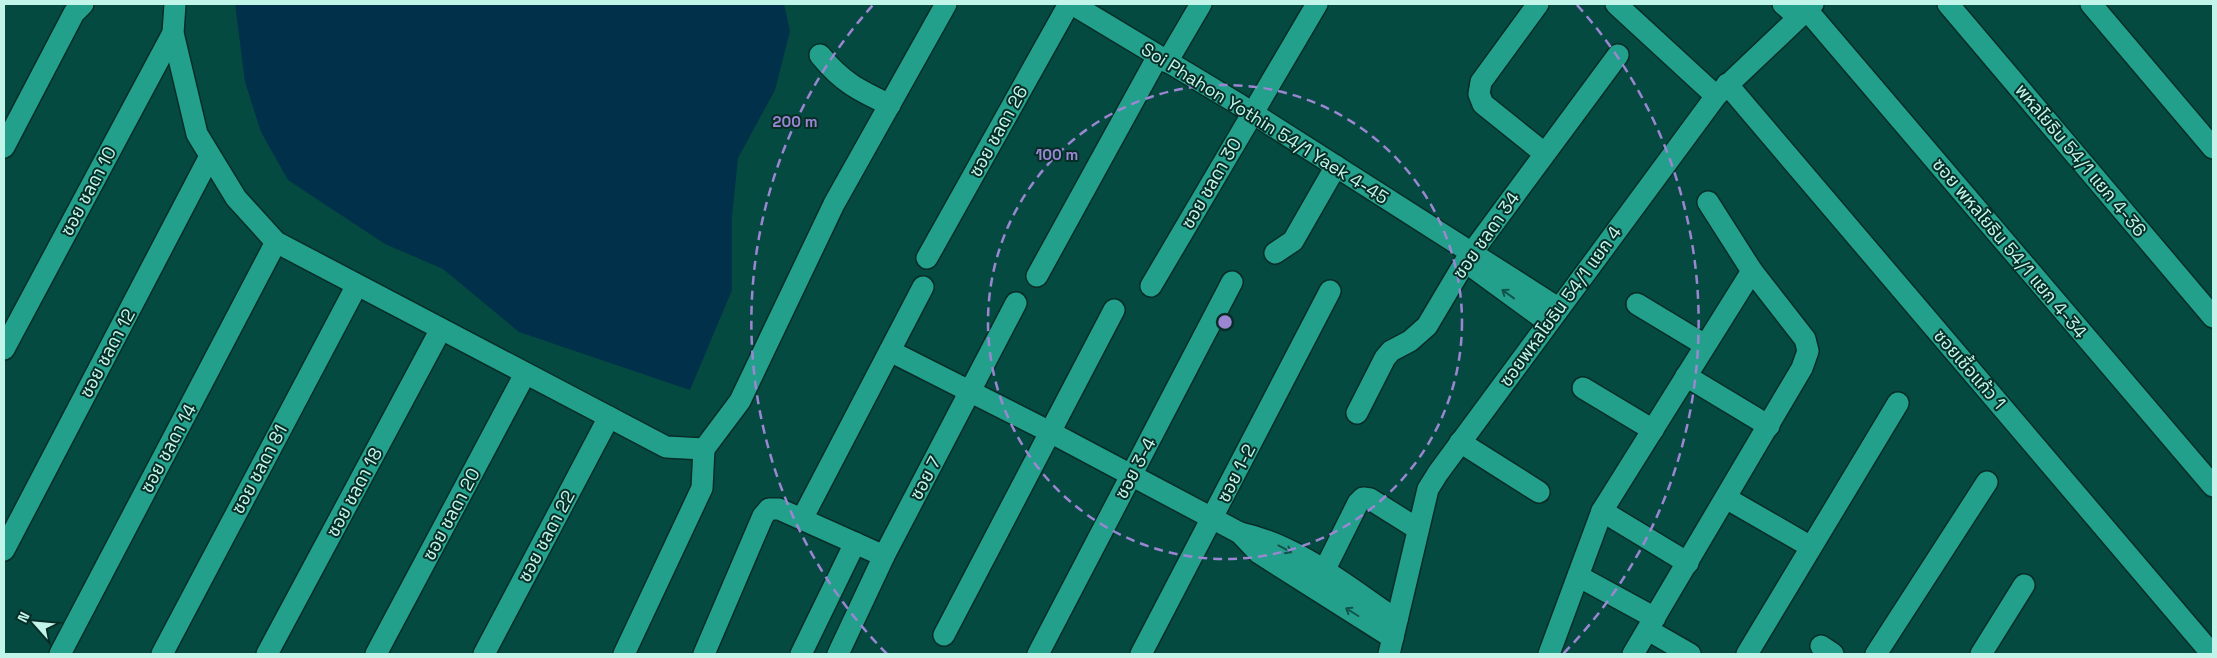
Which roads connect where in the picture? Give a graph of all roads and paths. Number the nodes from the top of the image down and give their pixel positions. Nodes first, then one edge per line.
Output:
1 (83, 4) edge
2 (175, 4) edge
3 (946, 4) edge
4 (1201, 4) edge
5 (1317, 4) edge
6 (1538, 4) edge
7 (1616, 4) edge
8 (1948, 4) edge
9 (2091, 4) edge
10 (1074, 5) edge
11 (1804, 7) edge
12 (173, 32) junction
13 (820, 55) dead end
14 (1618, 55) dead end
15 (1162, 59) junction
16 (1721, 90) junction
17 (890, 105) junction
18 (1252, 112) junction
19 (4, 147) edge
20 (2213, 148) edge
21 (1544, 153) junction
22 (210, 156) junction
23 (1336, 166) junction
24 (1708, 202) dead end
25 (276, 242) junction
26 (1465, 252) junction
27 (1275, 253) dead end
28 (927, 258) dead end
29 (1752, 270) junction
30 (1037, 276) dead end
31 (1232, 282) dead end
32 (356, 284) junction
33 (1151, 286) dead end
34 (923, 287) dead end
35 (1330, 291) dead end
36 (1016, 303) dead end
37 (1637, 304) dead end
38 (1114, 310) dead end
39 (1553, 315) junction
40 (2213, 316) edge
41 (441, 329) junction
42 (1705, 345) junction
43 (4, 349) edge
44 (890, 351) junction
45 (525, 374) junction
46 (1686, 376) junction
47 (1583, 388) dead end
48 (970, 391) junction
49 (1898, 403) dead end
50 (1357, 413) dead end
51 (609, 417) junction
52 (1769, 426) junction
53 (1653, 430) junction
54 (1050, 432) junction
55 (1460, 442) junction
56 (704, 449) junction
57 (1131, 475) junction
58 (1987, 482) dead end
59 (2213, 486) edge
60 (1539, 492) dead end
61 (1726, 498) junction
62 (1602, 511) junction
63 (1212, 518) junction
64 (802, 519) junction
65 (1418, 530) junction
66 (1240, 533) junction
67 (855, 543) junction
68 (1811, 548) junction
69 (4, 550) edge
70 (884, 556) junction
71 (1688, 563) junction
72 (1324, 571) junction
73 (1578, 576) junction
74 (2024, 585) dead end
75 (1651, 624) junction
76 (944, 635) dead end
77 (1393, 638) edge
78 (60, 654) edge
79 (162, 654) edge
80 (267, 654) edge
81 (376, 654) edge
82 (484, 654) edge
83 (624, 654) edge
84 (704, 654) edge
85 (801, 654) edge
86 (838, 654) edge
87 (1038, 654) edge
88 (1141, 654) edge
89 (1549, 654) edge
90 (1633, 654) edge
91 (1690, 654) edge
92 (1747, 654) edge
93 (1876, 654) edge
94 (1981, 654) edge
95 (2212, 654) edge

1 - 19 street
2 - 12 street
3 - 17 street
4 - 15 street
5 - 18 street, ซอย ชลดา 30
6 - 21 street
7 - 16 street, ซอยเชื้อแก้ว 1
8 - 40 street, พหลโยธิน 54/1 แยก 4-36
9 - 20 street
10 - 15 street, Soi Phahon Yothin 54/1 Yaek 4-45
10 - 28 street, ซอย ชลดา 26
11 - 16 street, ซอยพหลโยธิน 54/1 แยก 4
11 - 59 street, ซอย พหลโยธิน 54/1 แยก 4-34
12 - 22 street
12 - 43 street, ซอย ชลดา 10
13 - 17 street
14 - 21 street, ซอย ชลดา 34
15 - 18 street, Soi Phahon Yothin 54/1 Yaek 4-45
15 - 30 street
16 - 39 street, ซอยพหลโยธิน 54/1 แยก 4
16 - 95 street, ซอยเชื้อแก้ว 1
17 - 56 street
18 - 23 street, Soi Phahon Yothin 54/1 Yaek 4-45
18 - 33 street, ซอย ชลดา 30
21 - 26 street, ซอย ชลดา 34
22 - 25 street
22 - 69 street, ซอย ชลดา 12
23 - 26 street, Soi Phahon Yothin 54/1 Yaek 4-45
23 - 27 street
24 - 29 street
25 - 32 street
25 - 78 street, ซอย ชลดา 14
26 - 39 street, Soi Phahon Yothin 54/1 Yaek 4-45
26 - 50 street, ซอย ชลดา 34
29 - 42 street
29 - 52 street
31 - 57 street, ซอย 3-4
32 - 41 street
32 - 79 street, ซอย ชลดา 81
34 - 44 street
35 - 63 street, ซอย 1-2
36 - 48 street, ซอย 7
37 - 42 street
38 - 54 street
39 - 55 street, ซอยพหลโยธิน 54/1 แยก 4
41 - 45 street
41 - 80 street, ซอย ชลดา 18
42 - 46 street
44 - 48 street
44 - 64 street
45 - 51 street
45 - 81 street, ซอย ชลดา 20
46 - 52 street
46 - 53 street
47 - 53 street
48 - 54 street
48 - 70 street, ซอย 7
49 - 68 street
51 - 56 street
51 - 82 street, ซอย ชลดา 22
52 - 61 street
53 - 62 street
54 - 57 street
54 - 76 street
55 - 60 street
55 - 65 street, ซอยพหลโยธิน 54/1 แยก 4
56 - 83 street
57 - 63 street
57 - 87 street, ซอย 3-4
58 - 93 street
61 - 68 street
61 - 71 street
62 - 71 street
62 - 73 street
63 - 66 street
63 - 88 street, ซอย 1-2
64 - 67 street
64 - 84 street
65 - 72 street
65 - 77 street, ซอยพหลโยธิน 54/1 แยก 4
66 -> 72 street
77 -> 66 street
67 - 70 street
67 - 85 street
68 - 92 street
70 - 86 street, ซอย 7
71 - 75 street
72 - 77 street
73 - 75 street
73 - 89 street
74 - 94 street
75 - 90 street
75 - 91 street

